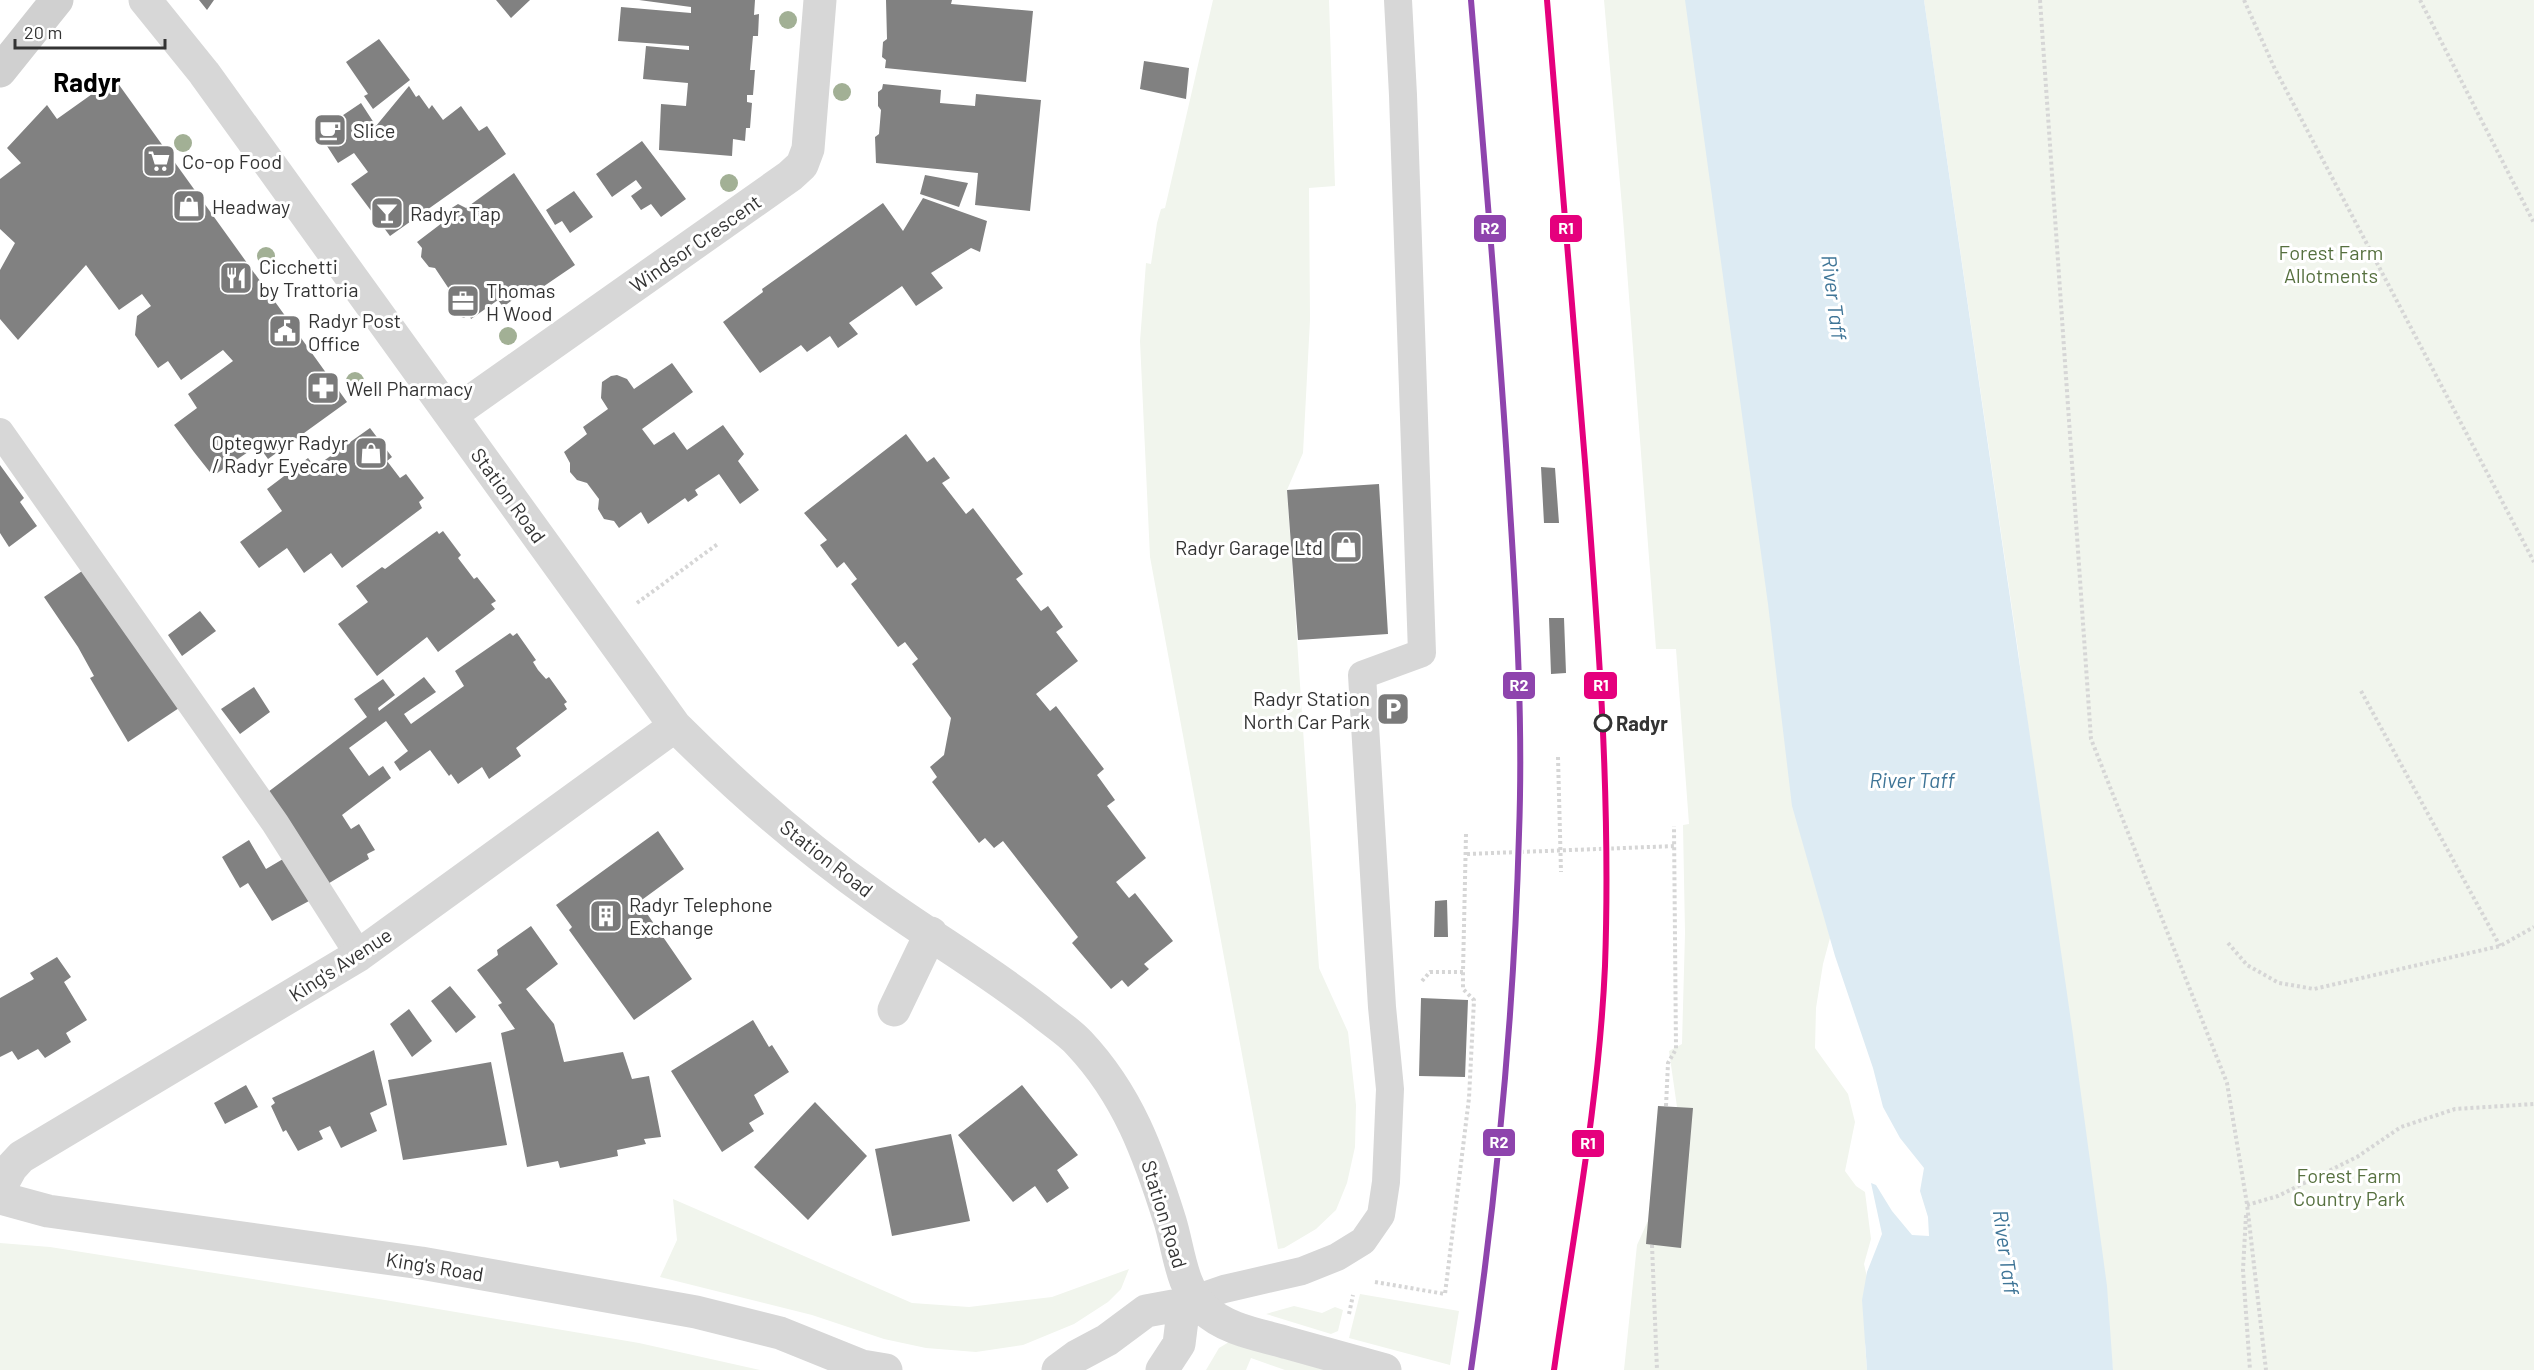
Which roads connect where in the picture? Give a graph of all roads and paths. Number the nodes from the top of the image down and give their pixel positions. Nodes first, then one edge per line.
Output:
1 (57, 0) edge
2 (145, 0) edge
3 (820, 0) edge
4 (1398, 0) edge
5 (2040, 0) edge
6 (2244, 0) edge
7 (2420, 0) edge
8 (0, 71) edge
9 (2534, 223) edge
10 (451, 415) junction
11 (0, 432) edge
12 (719, 543) dead end
13 (2534, 562) edge
14 (628, 602) dead end
15 (2361, 691) dead end
16 (675, 726) junction
17 (1558, 757) dead end
18 (1674, 826) dead end
19 (1466, 834) dead end
20 (1676, 846) junction
21 (1559, 851) junction
22 (1467, 854) junction
23 (1561, 872) dead end
24 (2534, 927) edge
25 (931, 933) junction
26 (2228, 943) dead end
27 (2500, 946) junction
28 (358, 955) junction
29 (1463, 972) junction
30 (1416, 988) dead end
31 (894, 1010) dead end
32 (2534, 1104) edge
33 (1666, 1106) dead end
34 (0, 1188) edge
35 (0, 1198) edge
36 (2247, 1204) junction
37 (1652, 1245) dead end
38 (1365, 1285) dead end
39 (1355, 1288) dead end
40 (1190, 1302) junction
41 (1350, 1308) dead end
42 (870, 1369) edge
43 (1058, 1370) edge
44 (1162, 1370) edge
45 (1385, 1370) edge
46 (1657, 1370) edge
47 (2250, 1370) edge
48 (2266, 1370) edge

1 - 8 main road
2 - 10 street, Station Road
3 - 10 street, Windsor Crescent
4 - 40 lane
5 - 36 path
6 - 13 path
7 - 9 path
10 - 16 street, Station Road
11 - 28 lane
12 - 14 path
15 - 27 path
16 - 25 street, Station Road
16 - 28 street, King's Avenue
17 - 21 path
18 - 20 path
19 - 22 path
20 - 21 path
20 - 33 path
21 - 22 path
21 - 23 path
22 - 29 path
24 - 27 path
25 - 31 street
25 - 40 street, Station Road
26 - 27 path
28 - 34 street, King's Avenue
29 - 30 path
29 - 38 path
32 - 36 path
35 - 42 street, King's Road
36 - 47 path
36 - 48 path
37 - 46 path
39 - 41 path
40 - 43 street
40 - 44 street, Station Road
40 - 45 street, Station Road

